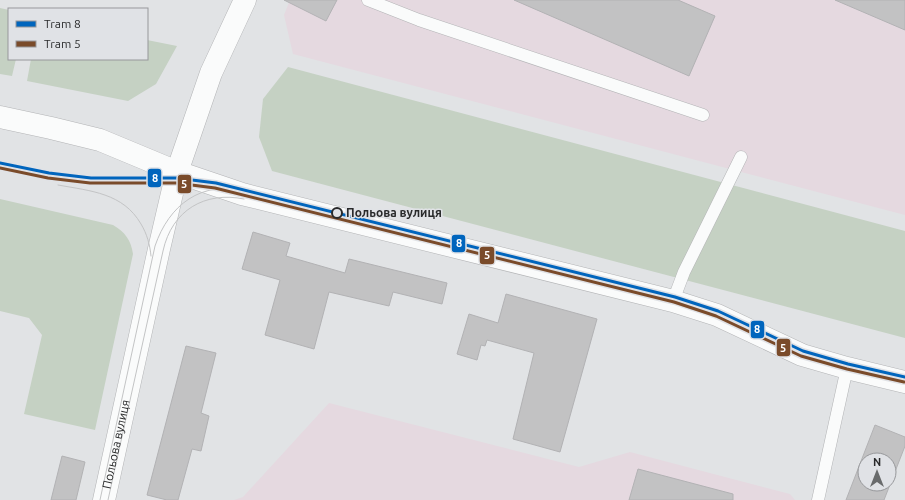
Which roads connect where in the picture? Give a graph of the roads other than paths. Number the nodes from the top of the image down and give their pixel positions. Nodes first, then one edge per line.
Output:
1 (245, 0) edge
2 (368, 0) edge
3 (703, 115) dead end
4 (0, 117) edge
5 (741, 157) dead end
6 (177, 172) junction
7 (673, 301) junction
8 (847, 368) junction
9 (905, 382) edge
10 (104, 500) edge
11 (818, 500) edge

1 - 6 main road, Польова вулиця
2 - 3 lane
4 - 6 main road
5 - 7 lane
6 - 7 main road
6 - 10 main road, Польова вулиця
7 - 8 main road
8 - 9 main road
8 - 11 lane

